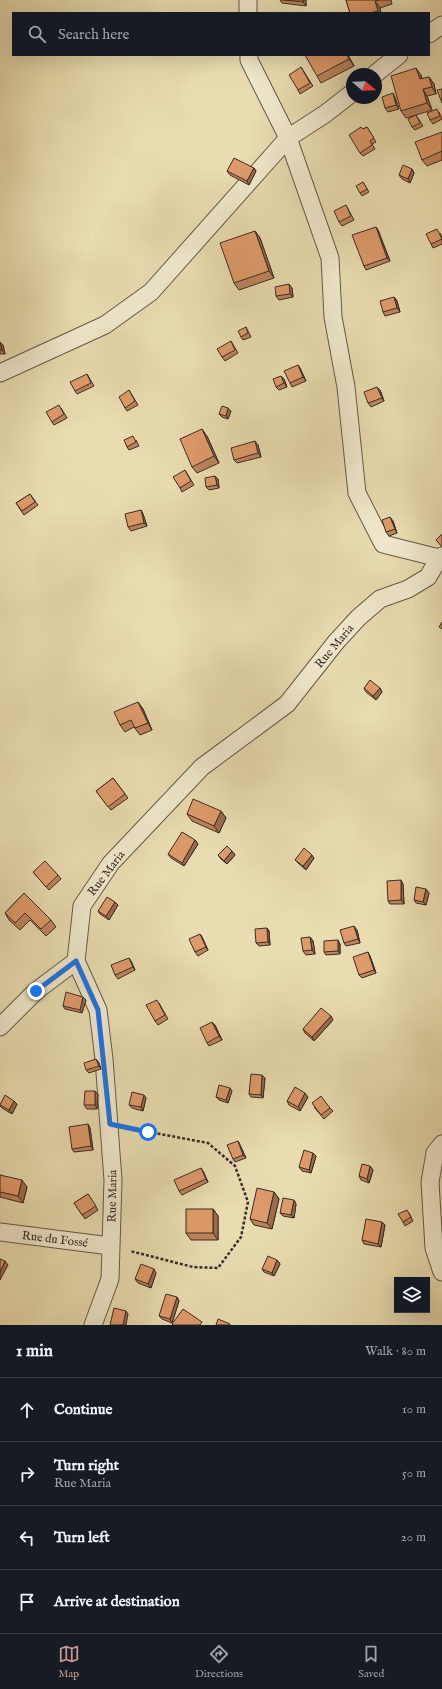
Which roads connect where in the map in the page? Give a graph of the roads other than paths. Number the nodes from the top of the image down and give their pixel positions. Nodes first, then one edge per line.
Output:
1 (248, 0) edge
2 (248, 12) edge
3 (442, 25) edge
4 (430, 33) edge
5 (249, 56) edge
6 (398, 56) edge
7 (382, 68) edge
8 (346, 98) edge
9 (288, 138) junction
10 (0, 372) edge
11 (440, 557) edge
12 (76, 961) junction
13 (0, 1027) edge
14 (442, 1144) edge
15 (0, 1232) edge
16 (110, 1246) junction
17 (442, 1272) edge
18 (93, 1325) edge

1 - 2 street
3 - 4 street
5 - 9 street
6 - 7 street
8 - 9 street
9 - 10 street
9 - 11 street
11 - 12 street, Rue Maria
12 - 13 street
12 - 16 street, Rue Maria
14 - 17 street
15 - 16 street, Rue du Fossé
16 - 18 street, Rue Maria

